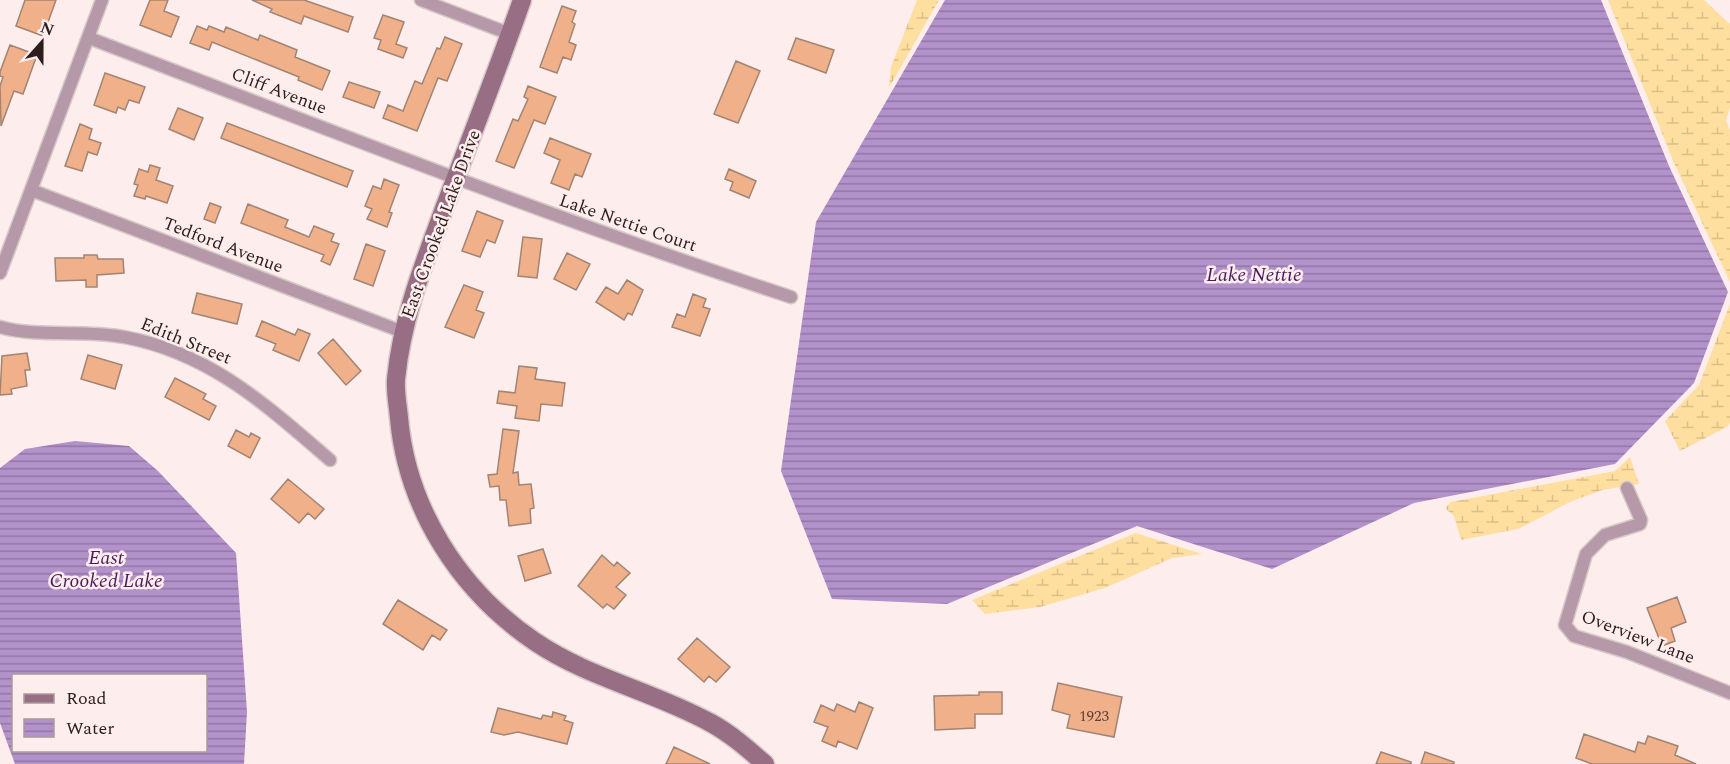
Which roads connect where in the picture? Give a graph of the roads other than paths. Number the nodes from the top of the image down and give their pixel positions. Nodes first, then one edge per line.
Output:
1 (102, 0) edge
2 (421, 0) edge
3 (520, 2) edge
4 (510, 34) junction
5 (89, 38) junction
6 (456, 178) junction
7 (31, 190) junction
8 (0, 273) edge
9 (791, 297) dead end
10 (0, 327) edge
11 (403, 332) junction
12 (330, 460) dead end
13 (1627, 488) dead end
14 (1730, 693) edge
15 (765, 764) edge

1 - 5 street
2 - 4 street
3 - 4 street, East Crooked Lake Drive
4 - 6 street, East Crooked Lake Drive
5 - 6 street, Cliff Avenue
5 - 7 street
6 - 9 street, Lake Nettie Court
6 - 11 street, East Crooked Lake Drive
7 - 8 street
7 - 11 street, Tedford Avenue
10 - 12 street, Edith Street
11 - 15 street, East Crooked Lake Drive
13 - 14 street, Overview Lane

